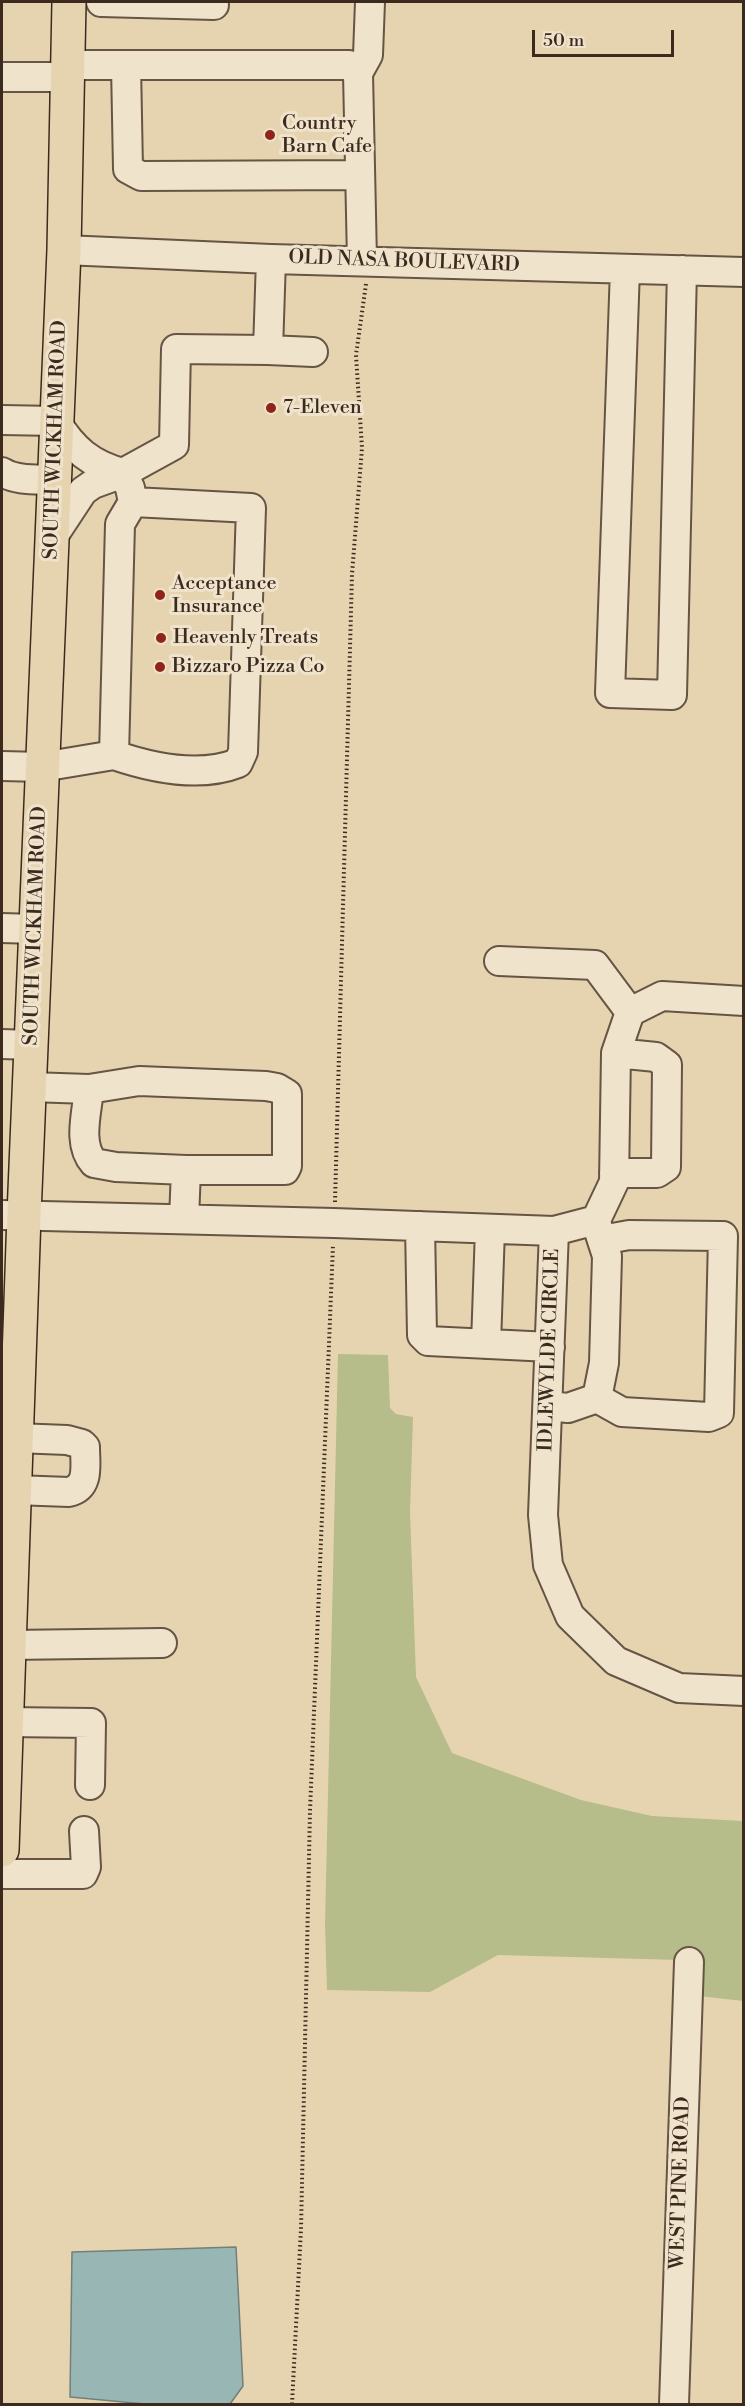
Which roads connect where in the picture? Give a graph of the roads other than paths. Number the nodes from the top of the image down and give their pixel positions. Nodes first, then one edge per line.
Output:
1 (69, 2) edge
2 (101, 2) edge
3 (143, 2) edge
4 (370, 2) edge
5 (214, 5) dead end
6 (126, 65) junction
7 (66, 71) junction
8 (358, 73) junction
9 (2, 77) edge
10 (360, 175) junction
11 (64, 250) junction
12 (271, 259) junction
13 (365, 261) junction
14 (625, 268) junction
15 (682, 270) junction
16 (744, 272) edge
17 (268, 350) junction
18 (313, 352) dead end
19 (2, 420) edge
20 (56, 421) junction
21 (2, 472) edge
22 (123, 473) junction
23 (54, 480) junction
24 (133, 502) junction
25 (52, 538) junction
26 (114, 755) junction
27 (2, 766) edge
28 (42, 767) junction
29 (2, 928) edge
30 (36, 929) junction
31 (499, 961) dead end
32 (744, 1001) edge
33 (630, 1012) junction
34 (16, 1044) edge
35 (616, 1053) junction
36 (30, 1087) junction
37 (89, 1089) junction
38 (186, 1170) junction
39 (614, 1173) junction
40 (13, 1215) edge
41 (184, 1219) junction
42 (420, 1226) junction
43 (490, 1229) junction
44 (599, 1230) junction
45 (554, 1231) junction
46 (486, 1344) junction
47 (550, 1347) junction
48 (597, 1398) junction
49 (548, 1406) junction
50 (16, 1438) junction
51 (15, 1490) junction
52 (162, 1643) dead end
53 (9, 1645) junction
54 (744, 1691) edge
55 (6, 1722) junction
56 (90, 1785) dead end
57 (84, 1831) dead end
58 (2, 1850) edge
59 (2, 1874) edge
60 (689, 1962) dead end
61 (674, 2404) edge

1 - 7 main road, SOUTH WICKHAM ROAD
2 - 3 street
3 - 5 street
4 - 8 street
6 - 7 street
6 - 8 street
6 - 10 street
7 - 9 street
7 - 11 main road, SOUTH WICKHAM ROAD
8 - 10 street
10 - 13 street
11 - 12 street, OLD NASA BOULEVARD
11 - 20 main road, SOUTH WICKHAM ROAD
12 - 13 street, OLD NASA BOULEVARD
12 - 17 street
13 - 14 street, OLD NASA BOULEVARD
14 - 15 street, OLD NASA BOULEVARD
14 - 15 street
15 - 16 street, OLD NASA BOULEVARD
17 - 18 street
17 - 22 street
19 - 20 street
20 - 22 street
20 - 23 main road, SOUTH WICKHAM ROAD
21 - 23 street
22 - 24 street
22 - 25 street
23 - 25 main road, SOUTH WICKHAM ROAD
24 - 26 street
24 - 26 street
25 - 28 main road, SOUTH WICKHAM ROAD
26 - 28 street
27 - 28 street
28 - 30 main road, SOUTH WICKHAM ROAD
29 - 30 street
30 - 34 main road, SOUTH WICKHAM ROAD
31 - 33 street
32 - 33 street
33 - 35 street
34 - 36 main road, SOUTH WICKHAM ROAD
35 - 39 street
35 - 39 street
36 - 37 street
36 - 40 main road, SOUTH WICKHAM ROAD
37 - 38 street
37 - 38 street
38 - 41 street
39 - 44 street
40 - 41 street, IDLEWYLDE CIRCLE
40 - 50 main road, SOUTH WICKHAM ROAD
41 - 42 street, IDLEWYLDE CIRCLE
42 - 43 street, IDLEWYLDE CIRCLE
42 - 46 street
43 - 45 street, IDLEWYLDE CIRCLE
43 - 46 street
44 - 45 street
44 - 48 street
44 - 48 street
45 - 47 street, IDLEWYLDE CIRCLE
46 - 47 street
47 - 49 street, IDLEWYLDE CIRCLE
48 - 49 street
49 - 54 street, IDLEWYLDE CIRCLE
50 - 51 main road, SOUTH WICKHAM ROAD
50 - 51 street
51 - 53 main road, SOUTH WICKHAM ROAD
52 - 53 street
53 - 55 main road, SOUTH WICKHAM ROAD
55 - 56 street
55 - 58 main road, SOUTH WICKHAM ROAD
57 - 59 street
60 - 61 street, WEST PINE ROAD

